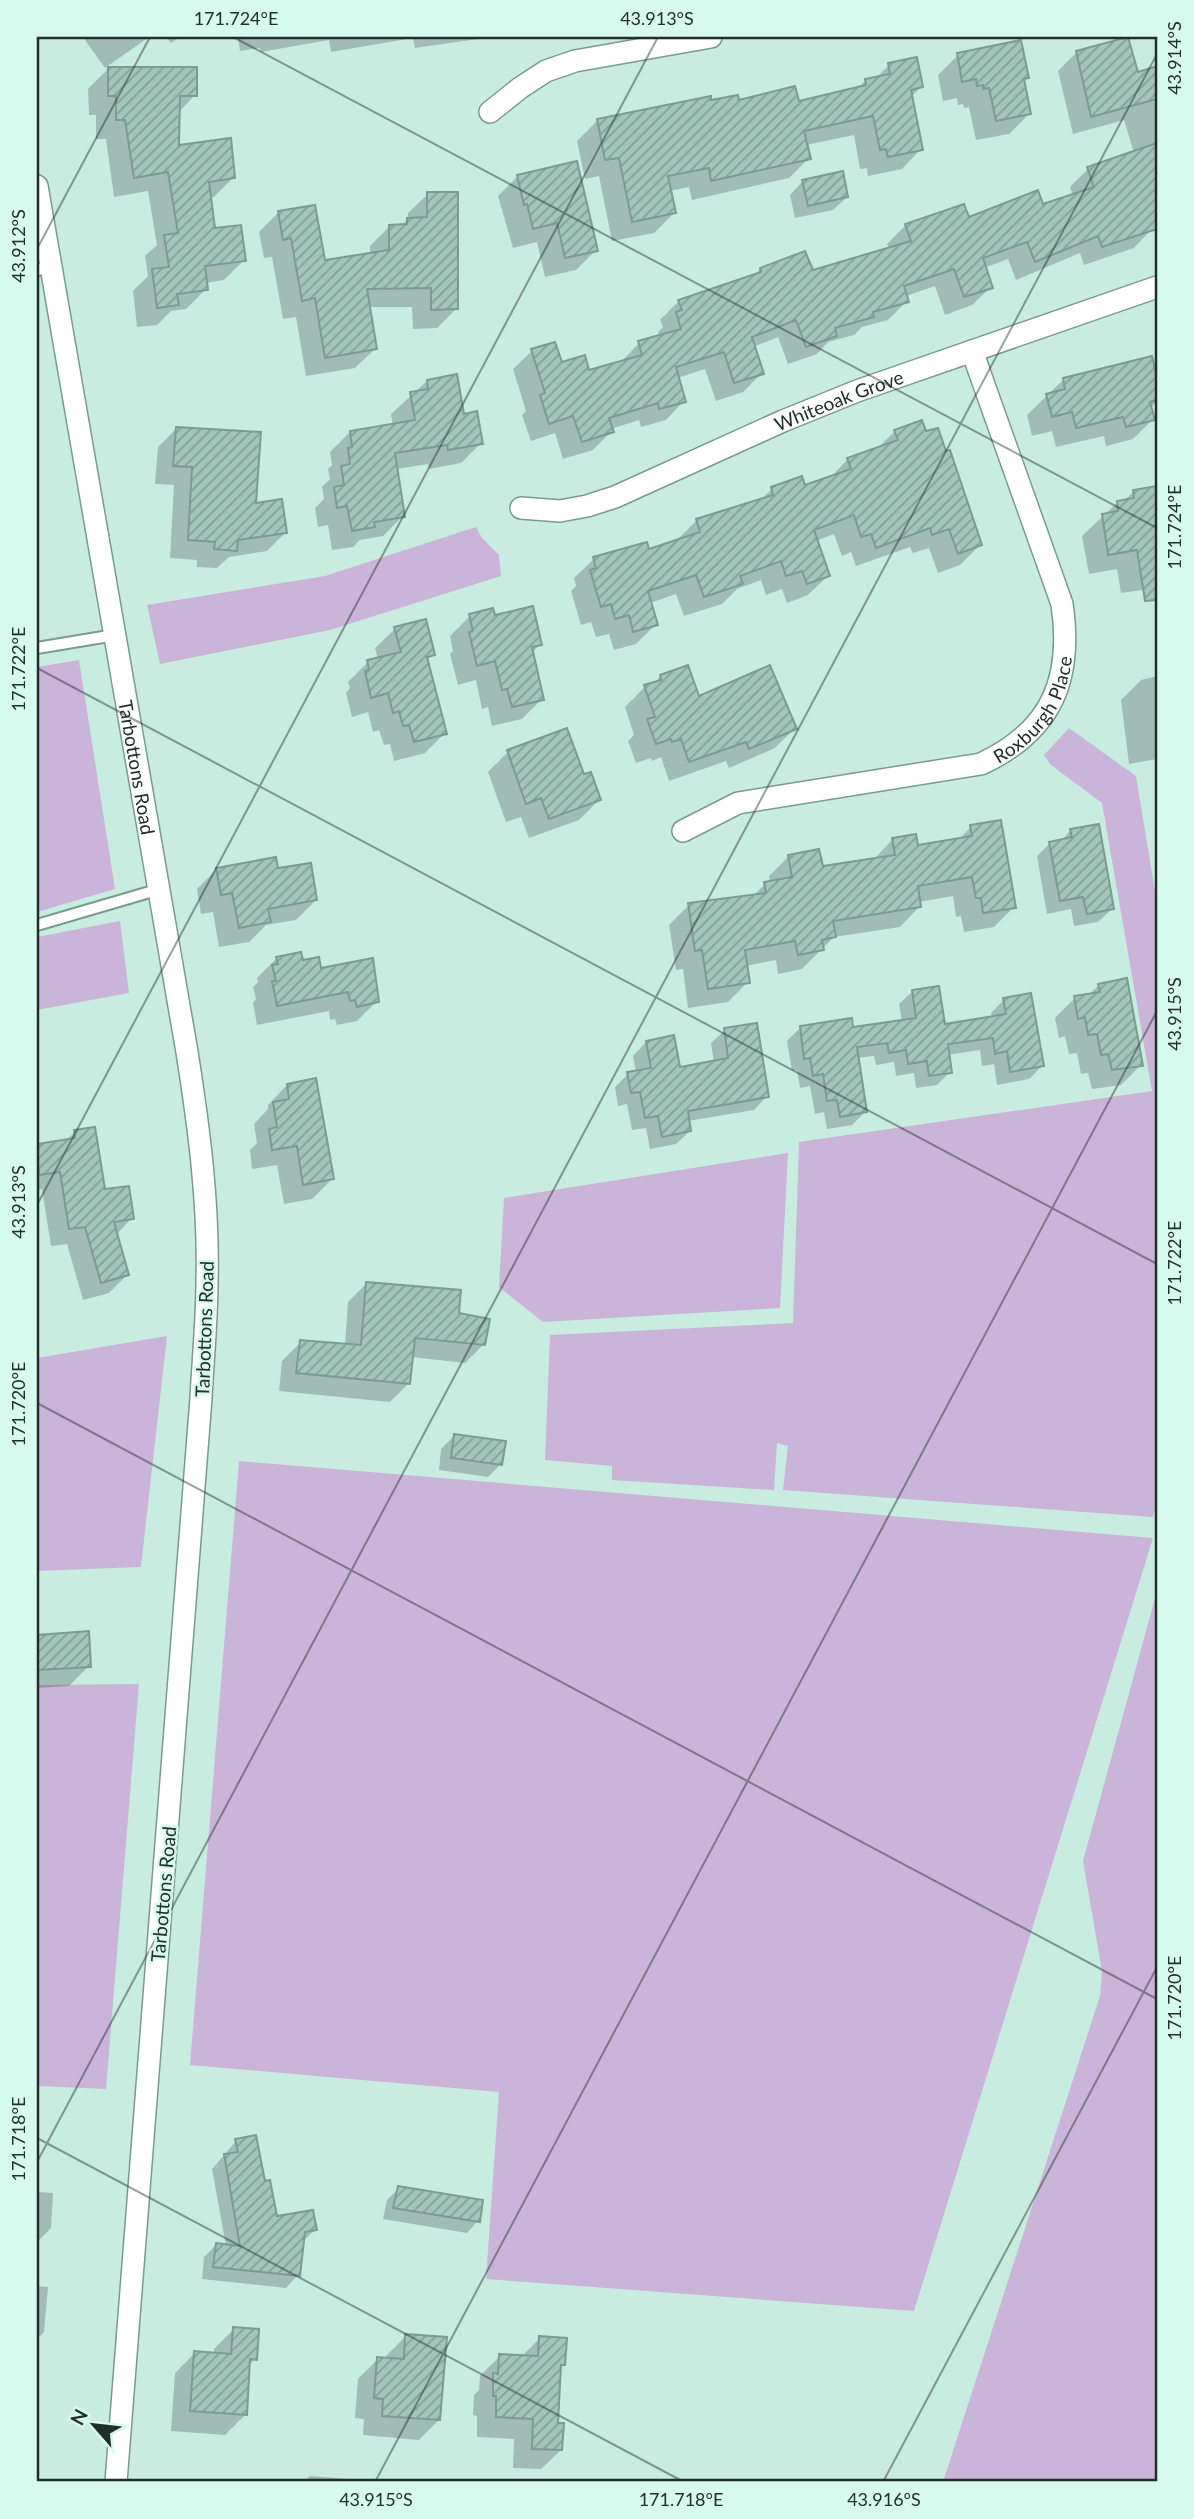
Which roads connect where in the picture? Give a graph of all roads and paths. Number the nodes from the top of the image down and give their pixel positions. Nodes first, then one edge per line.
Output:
1 (711, 37) edge
2 (490, 112) dead end
3 (37, 186) edge
4 (44, 268) edge
5 (1157, 287) edge
6 (972, 351) junction
7 (521, 508) dead end
8 (115, 635) junction
9 (37, 648) edge
10 (684, 831) dead end
11 (160, 889) junction
12 (37, 925) edge
13 (116, 2482) edge

1 - 2 street
3 - 4 street, Tarbottons Road
4 - 8 street, Tarbottons Road
5 - 6 street, Whiteoak Grove
6 - 7 street, Whiteoak Grove
6 - 10 street, Roxburgh Place
8 - 9 lane
8 - 11 street, Tarbottons Road
11 - 12 lane
11 - 13 street, Tarbottons Road

